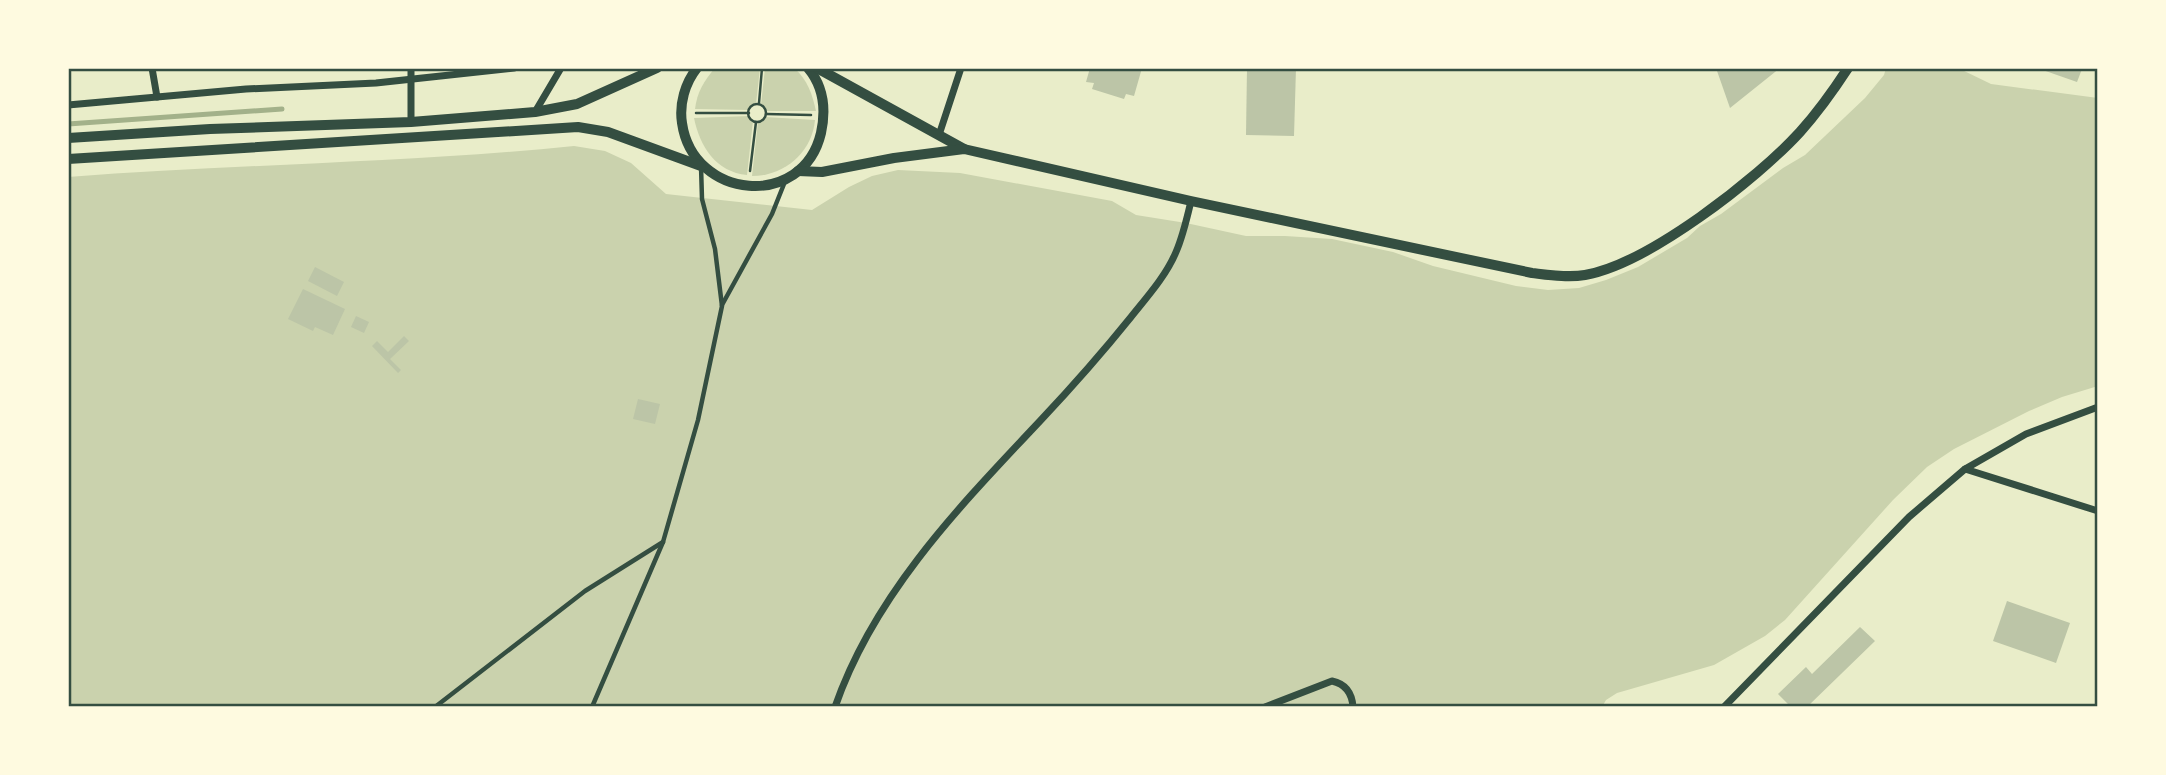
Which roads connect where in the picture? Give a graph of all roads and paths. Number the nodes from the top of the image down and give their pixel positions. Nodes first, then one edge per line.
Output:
1 (152, 68) edge
2 (411, 68) edge
3 (514, 68) edge
4 (561, 68) edge
5 (657, 68) edge
6 (697, 68) edge
7 (762, 68) edge
8 (808, 68) edge
9 (817, 68) edge
10 (961, 68) edge
11 (1848, 68) edge
12 (412, 78) junction
13 (157, 97) junction
14 (759, 104) junction
15 (68, 105) edge
16 (535, 112) junction
17 (680, 113) junction
18 (748, 113) junction
19 (766, 114) junction
20 (825, 116) junction
21 (411, 122) junction
22 (756, 122) junction
23 (939, 135) junction
24 (68, 138) edge
25 (964, 149) junction
26 (68, 159) edge
27 (701, 166) junction
28 (798, 171) junction
29 (786, 179) junction
30 (748, 187) junction
31 (1191, 201) junction
32 (722, 306) junction
33 (2098, 407) edge
34 (1965, 469) junction
35 (2098, 511) edge
36 (663, 542) junction
37 (435, 707) edge
38 (592, 707) edge
39 (835, 707) edge
40 (1265, 707) edge
41 (1353, 707) edge
42 (1724, 707) edge

1 - 13 street
2 - 12 street
3 - 12 street
4 - 16 street
5 - 16 street
6 - 17 street
7 - 14 path
8 - 20 street
9 - 23 street
10 - 23 street
11 - 31 street
12 - 13 street
12 - 21 street
13 - 15 street
14 - 18 path
14 - 19 path
16 - 21 street
17 - 18 path
17 - 27 street
18 - 22 path
19 - 20 path
19 - 22 path
20 - 28 street
21 - 24 street
22 - 30 path
23 - 25 street
25 - 28 street
25 - 31 street
26 - 27 street
27 - 30 street
27 - 32 lane
28 - 29 street
29 - 30 street
29 - 32 lane
31 - 39 street
32 - 36 lane
33 - 34 street
34 - 35 street
34 - 42 street
36 - 37 lane
36 - 38 lane
40 - 41 street

